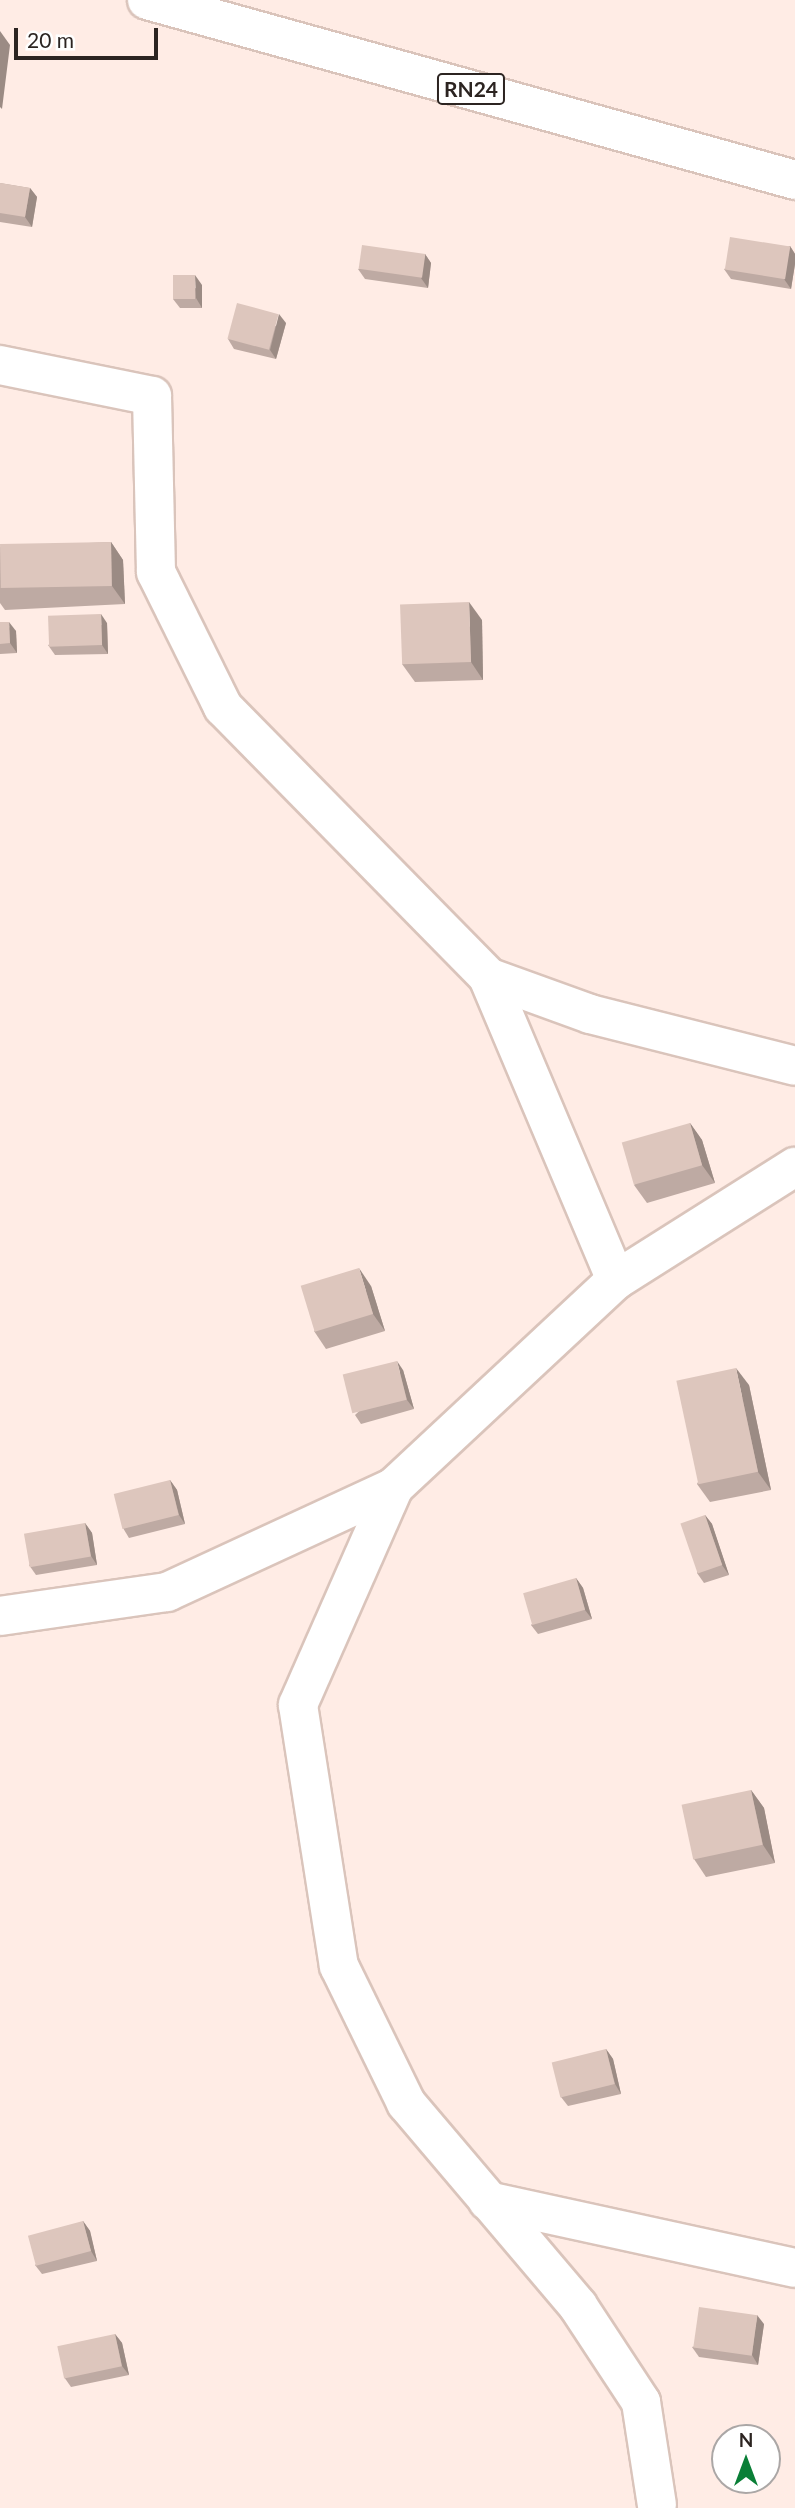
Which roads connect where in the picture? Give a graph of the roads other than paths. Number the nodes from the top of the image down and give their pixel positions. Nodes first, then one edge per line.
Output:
1 (147, 0) edge
2 (795, 180) edge
3 (0, 365) edge
4 (488, 977) junction
5 (795, 1066) edge
6 (795, 1167) edge
7 (616, 1280) junction
8 (394, 1487) junction
9 (0, 1616) edge
10 (488, 2201) junction
11 (795, 2268) edge
12 (657, 2505) dead end

1 - 2 street, RN24
3 - 4 street
4 - 5 street
4 - 7 street
6 - 7 street
7 - 8 street
8 - 9 street
8 - 10 street
10 - 11 street
10 - 12 street

